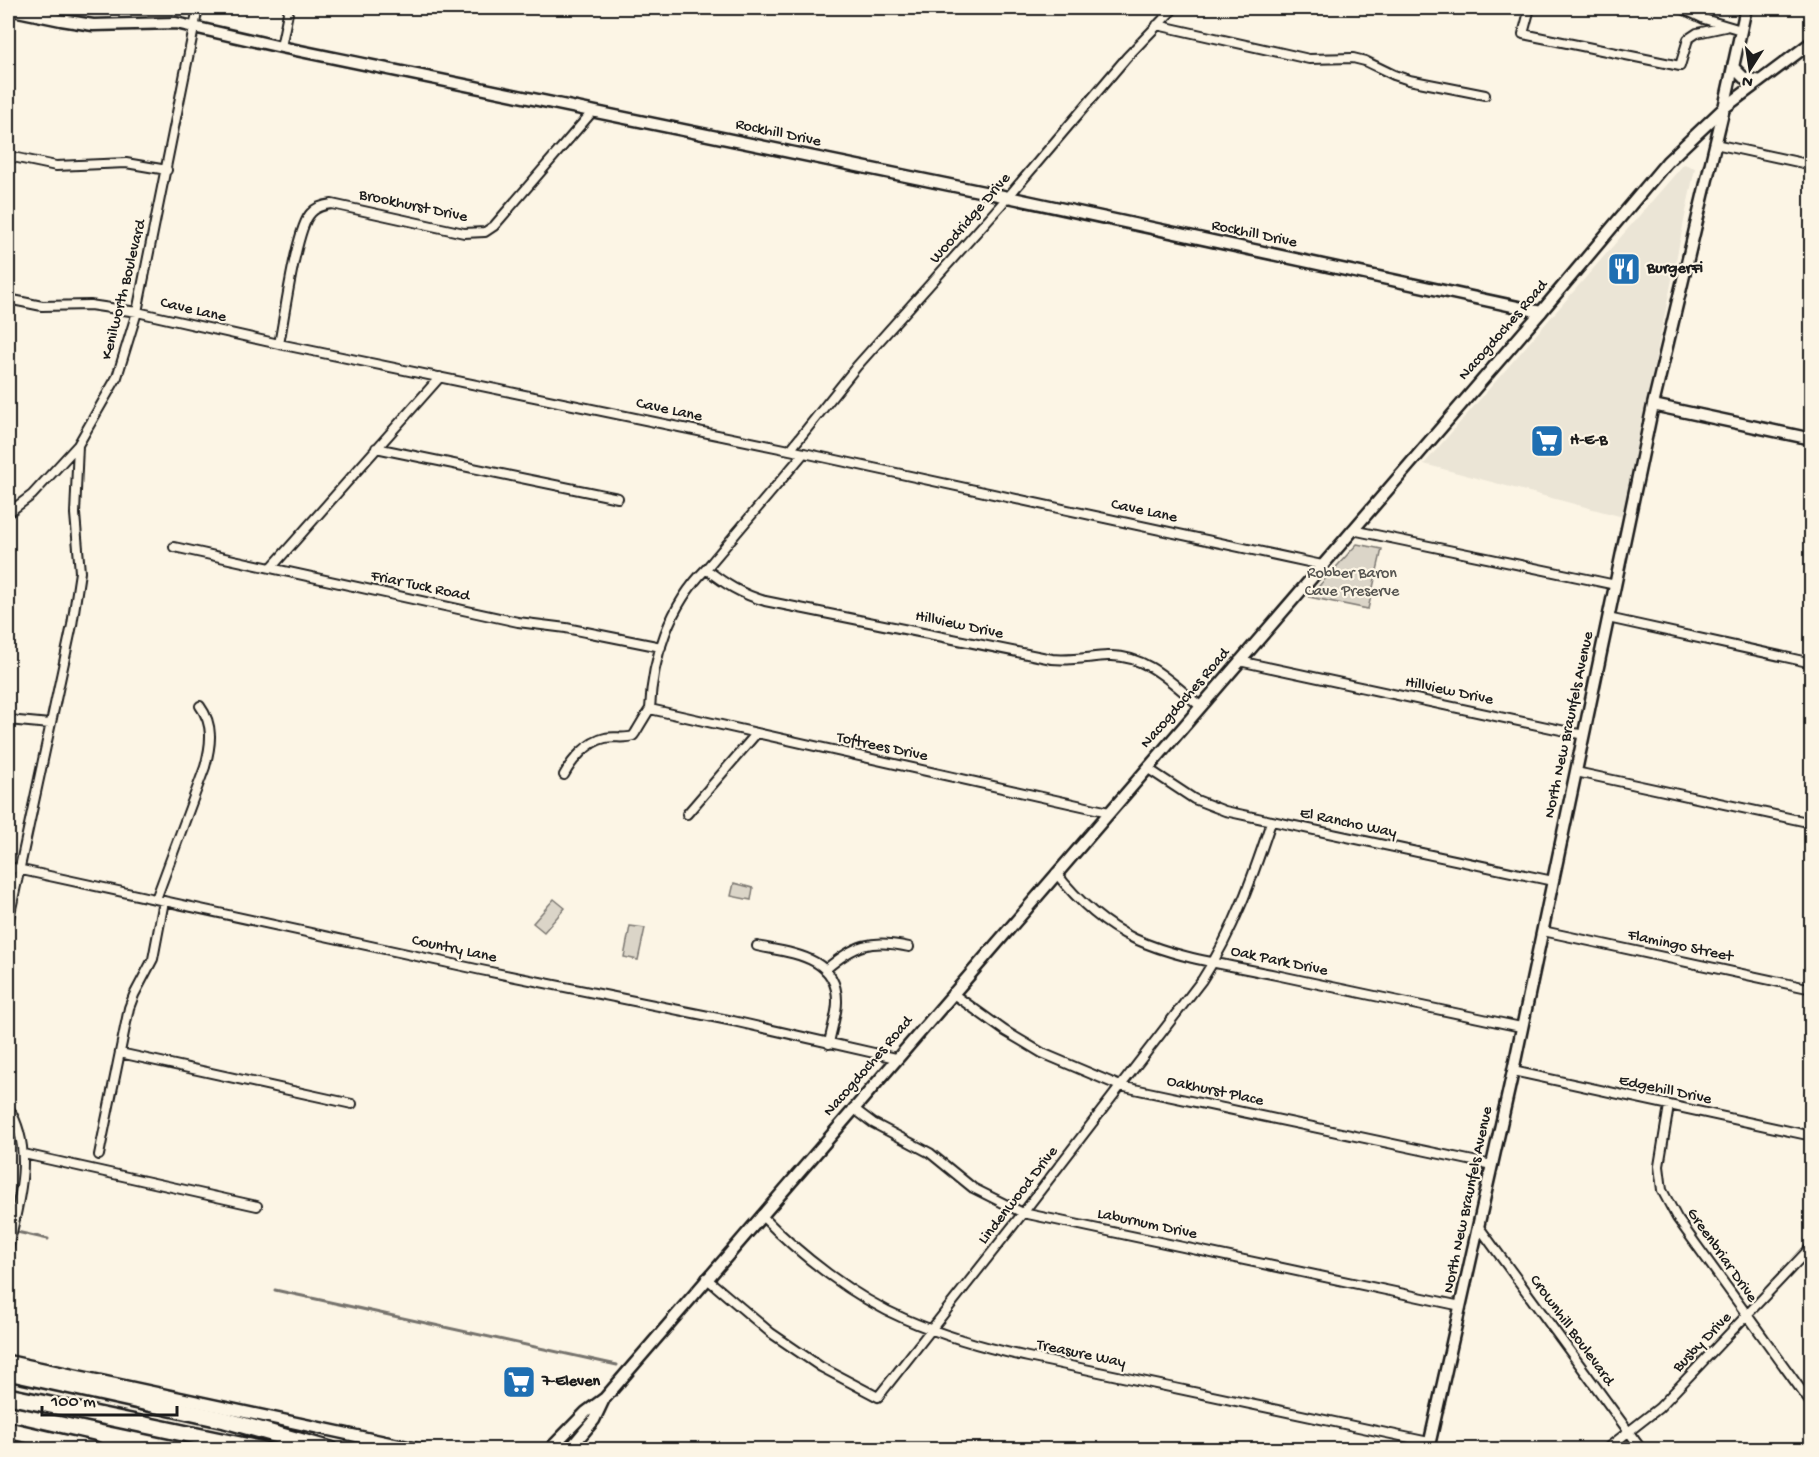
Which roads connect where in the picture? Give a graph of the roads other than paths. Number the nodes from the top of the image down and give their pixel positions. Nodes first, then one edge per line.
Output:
1 (198, 8) edge
2 (289, 8) edge
3 (1174, 8) edge
4 (1530, 8) edge
5 (1681, 8) edge
6 (1746, 8) edge
7 (8, 9) edge
8 (1157, 25) junction
9 (194, 27) junction
10 (1725, 27) junction
11 (1741, 30) junction
12 (1812, 42) edge
13 (281, 47) junction
14 (1733, 67) junction
15 (1760, 81) junction
16 (1485, 95) dead end
17 (1724, 108) junction
18 (593, 111) junction
19 (1715, 144) junction
20 (8, 156) edge
21 (1812, 165) edge
22 (167, 170) junction
23 (1008, 197) junction
24 (8, 299) edge
25 (137, 312) junction
26 (1540, 312) junction
27 (279, 344) junction
28 (440, 377) junction
29 (1653, 405) junction
30 (1812, 439) edge
31 (78, 445) junction
32 (376, 448) junction
33 (790, 450) junction
34 (804, 453) junction
35 (618, 498) dead end
36 (8, 513) edge
37 (1352, 530) junction
38 (174, 547) dead end
39 (1322, 565) junction
40 (271, 568) junction
41 (706, 569) junction
42 (1616, 585) junction
43 (1608, 618) junction
44 (662, 647) junction
45 (1239, 662) junction
46 (1812, 663) edge
47 (200, 706) dead end
48 (1200, 706) junction
49 (650, 709) junction
50 (8, 720) edge
51 (50, 724) junction
52 (756, 734) junction
53 (1584, 735) junction
54 (1147, 768) junction
55 (1576, 772) junction
56 (564, 775) dead end
57 (1109, 812) junction
58 (687, 814) dead end
59 (1271, 822) junction
60 (1812, 823) edge
61 (8, 867) edge
62 (19, 869) junction
63 (1056, 873) junction
64 (1553, 881) junction
65 (160, 900) junction
66 (8, 923) edge
67 (1543, 931) junction
68 (757, 946) dead end
69 (909, 948) dead end
70 (1214, 962) junction
71 (825, 970) junction
72 (1812, 989) edge
73 (952, 993) junction
74 (1521, 1027) junction
75 (829, 1044) junction
76 (120, 1053) junction
77 (896, 1058) junction
78 (1513, 1071) junction
79 (1120, 1086) junction
80 (352, 1104) dead end
81 (1669, 1106) junction
82 (8, 1107) edge
83 (854, 1108) junction
84 (1812, 1136) edge
85 (24, 1154) junction
86 (99, 1155) dead end
87 (1492, 1165) junction
88 (257, 1206) dead end
89 (1023, 1213) junction
90 (761, 1215) junction
91 (1479, 1227) junction
92 (8, 1246) edge
93 (1812, 1246) edge
94 (706, 1278) junction
95 (1461, 1306) junction
96 (1747, 1316) junction
97 (931, 1329) junction
98 (8, 1361) edge
99 (8, 1372) edge
100 (8, 1396) edge
101 (605, 1398) junction
102 (1812, 1405) edge
103 (8, 1430) edge
104 (1628, 1432) junction
105 (580, 1437) junction
106 (1428, 1446) edge
107 (95, 1449) edge
108 (263, 1449) edge
109 (331, 1449) edge
110 (422, 1449) edge
111 (549, 1449) edge
112 (569, 1449) edge
113 (577, 1449) edge
114 (1605, 1449) edge
115 (1642, 1449) edge

1 - 9 street, Kenilworth Boulevard
2 - 13 street
3 - 8 street, Woodridge Drive
4 - 10 street
5 - 10 street
6 - 11 street, North New Braunfels Avenue
7 - 9 street, Rockhill Drive
8 - 16 street
8 - 23 street, Woodridge Drive
9 - 13 street, Rockhill Drive
9 - 22 street, Kenilworth Boulevard
10 - 11 street
11 - 14 street, North New Braunfels Avenue
12 - 15 street, Nacogdoches Road
13 - 18 street, Rockhill Drive
14 - 15 street
14 - 17 street, North New Braunfels Avenue
15 - 17 street, Nacogdoches Road
17 - 19 street, North New Braunfels Avenue
17 - 26 street, Nacogdoches Road
18 - 23 street, Rockhill Drive
18 - 27 street, Brookhurst Drive
19 - 21 street
19 - 29 street, North New Braunfels Avenue
20 - 22 street
22 - 25 street, Kenilworth Boulevard
23 - 26 street, Rockhill Drive
23 - 33 street, Woodridge Drive
24 - 25 street, Cave Lane
25 - 27 street, Cave Lane
25 - 31 street, Kenilworth Boulevard
26 - 37 street, Nacogdoches Road
27 - 28 street, Cave Lane
28 - 32 street
28 - 33 street, Cave Lane
29 - 30 street
29 - 42 street, North New Braunfels Avenue
31 - 36 street
31 - 51 street, Kenilworth Boulevard
32 - 35 street
32 - 40 street
33 - 34 street, Cave Lane
34 - 39 street, Cave Lane
34 - 41 street
37 - 39 street, Nacogdoches Road
37 - 42 street
38 - 40 street, Friar Tuck Road
39 - 45 street, Nacogdoches Road
40 - 44 street, Friar Tuck Road
41 - 44 street
41 - 48 street, Hillview Drive
42 - 43 street, North New Braunfels Avenue
43 - 46 street
43 - 53 street, North New Braunfels Avenue
44 - 49 street
45 - 48 street, Nacogdoches Road
45 - 53 street, Hillview Drive
47 - 65 street
48 - 54 street, Nacogdoches Road
49 - 52 street, Toftrees Drive
49 - 56 street
50 - 51 street
51 - 62 street, Kenilworth Boulevard
52 - 57 street, Toftrees Drive
52 - 58 street
53 - 55 street, North New Braunfels Avenue
54 - 57 street, Nacogdoches Road
54 - 59 street, El Rancho Way
55 - 60 street
55 - 64 street, North New Braunfels Avenue
57 - 63 street, Nacogdoches Road
59 - 64 street, El Rancho Way
59 - 70 street, Lindenwood Drive
61 - 62 street, Country Lane
62 - 65 street, Country Lane
62 - 66 street, Kenilworth Boulevard
63 - 70 street, Oak Park Drive
63 - 73 street, Nacogdoches Road
64 - 67 street, North New Braunfels Avenue
65 - 75 street, Country Lane
65 - 76 street
67 - 72 street, Flamingo Street
67 - 74 street, North New Braunfels Avenue
68 - 71 street
69 - 71 street
70 - 74 street, Oak Park Drive
70 - 79 street, Lindenwood Drive
71 - 75 street
73 - 77 street, Nacogdoches Road
73 - 79 street, Oakhurst Place
74 - 78 street, North New Braunfels Avenue
75 - 77 street, Country Lane
76 - 80 street
76 - 86 street
77 - 83 street, Nacogdoches Road
78 - 81 street, Edgehill Drive
78 - 87 street, North New Braunfels Avenue
79 - 87 street, Oakhurst Place
79 - 89 street, Lindenwood Drive
81 - 84 street, Edgehill Drive
81 - 96 street, Greenbriar Drive
82 - 85 street
83 - 89 street, Laburnum Drive
83 - 90 street, Nacogdoches Road
85 - 88 street
85 - 92 street
87 - 91 street, North New Braunfels Avenue
89 - 95 street, Laburnum Drive
89 - 97 street, Lindenwood Drive
90 - 94 street, Nacogdoches Road
90 - 97 street, Treasure Way
91 - 95 street, North New Braunfels Avenue
91 - 104 street, Crownhill Boulevard
93 - 96 street, Busby Drive
94 - 97 street, Lindenwood Drive
94 - 101 street, Nacogdoches Road
95 - 106 street, North New Braunfels Avenue
96 - 102 street, Greenbriar Drive
96 - 104 street, Busby Drive
97 - 106 street, Treasure Way
98 - 110 street
99 - 109 highway
100 - 108 highway
101 - 105 street, Nacogdoches Road
101 - 111 street, Nacogdoches Road
103 - 107 highway
104 - 114 street, Busby Drive
104 - 115 street, Crownhill Boulevard
105 - 112 street, Nacogdoches Road
105 - 113 street

